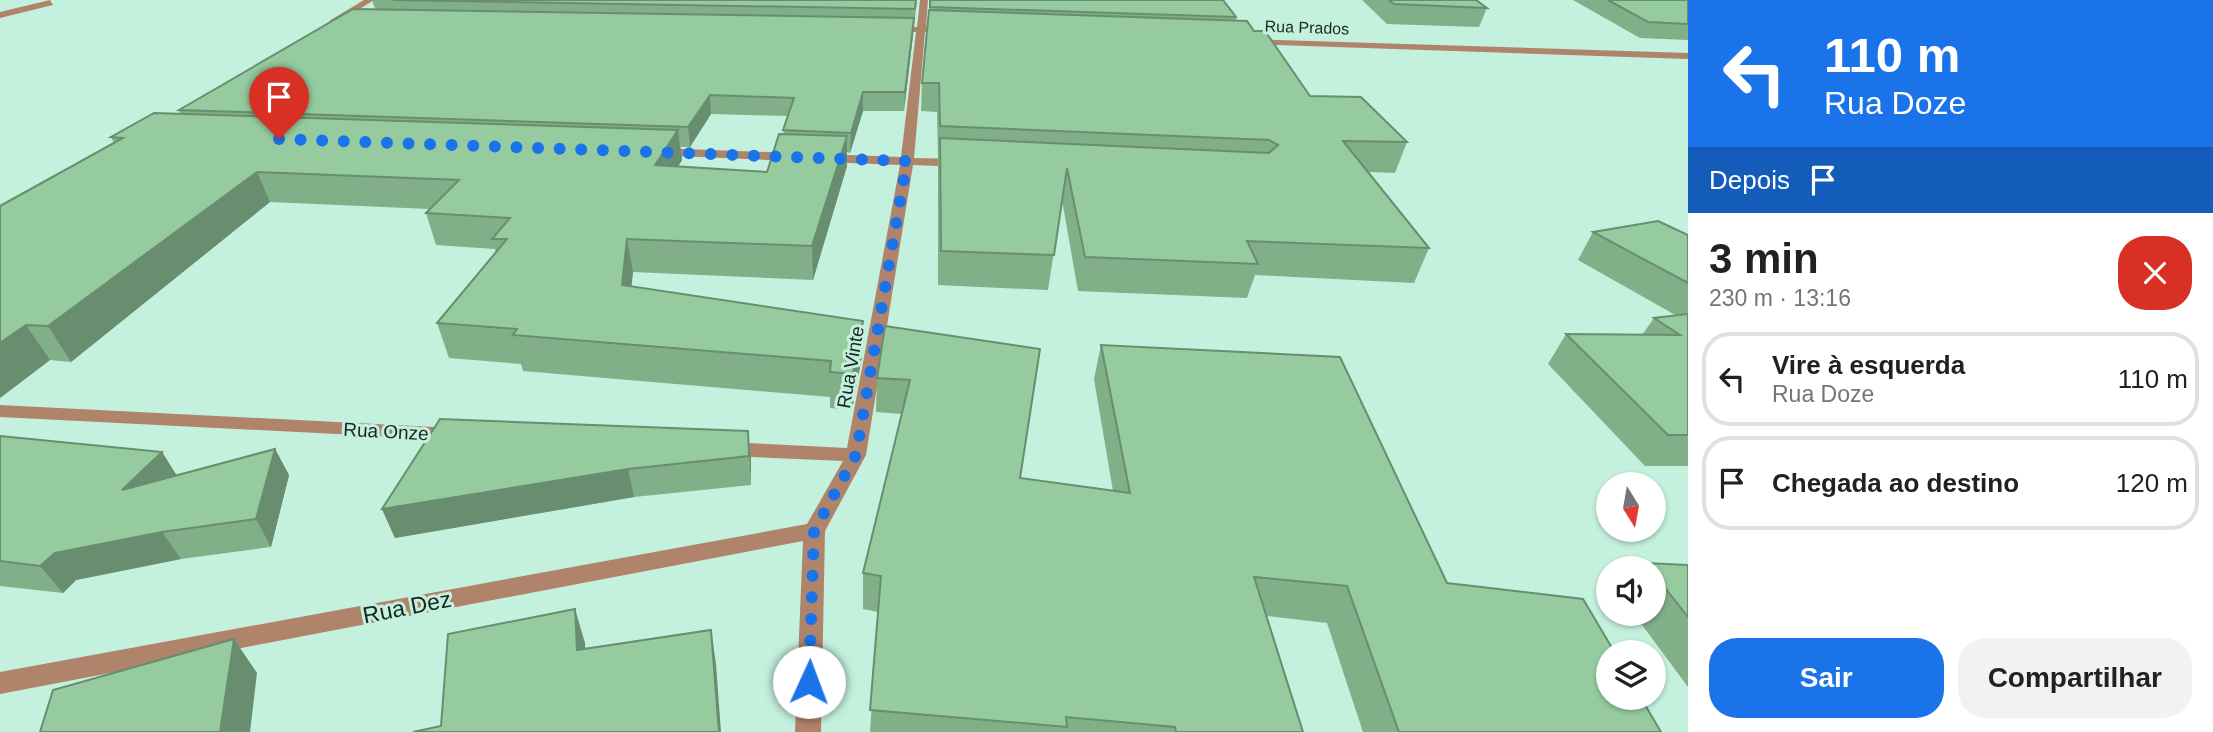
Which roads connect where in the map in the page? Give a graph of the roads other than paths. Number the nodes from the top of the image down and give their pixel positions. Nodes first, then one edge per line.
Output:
1 (370, 0) edge
2 (924, 0) edge
3 (50, 3) dead end
4 (0, 15) edge
5 (337, 19) junction
6 (365, 19) edge
7 (326, 26) edge
8 (880, 29) edge
9 (922, 29) junction
10 (963, 31) edge
11 (1242, 41) edge
12 (1688, 56) edge
13 (643, 152) edge
14 (907, 161) junction
15 (975, 164) edge
16 (0, 411) edge
17 (470, 435) edge
18 (704, 447) edge
19 (856, 455) junction
20 (814, 531) junction
21 (0, 683) edge
22 (808, 732) edge

1 - 5 street
2 - 9 street, Rua Vinte
3 - 4 street
5 - 6 street
5 - 7 street
8 - 9 street
9 - 10 street
9 - 14 street, Rua Vinte
11 - 12 street, Rua Prados
13 - 14 street
14 - 15 street
14 - 19 street, Rua Vinte
16 - 17 street, Rua Onze
18 - 19 street
19 - 20 street, Rua Vinte
20 - 21 street, Rua Dez
20 - 22 street, Rua Vinte

